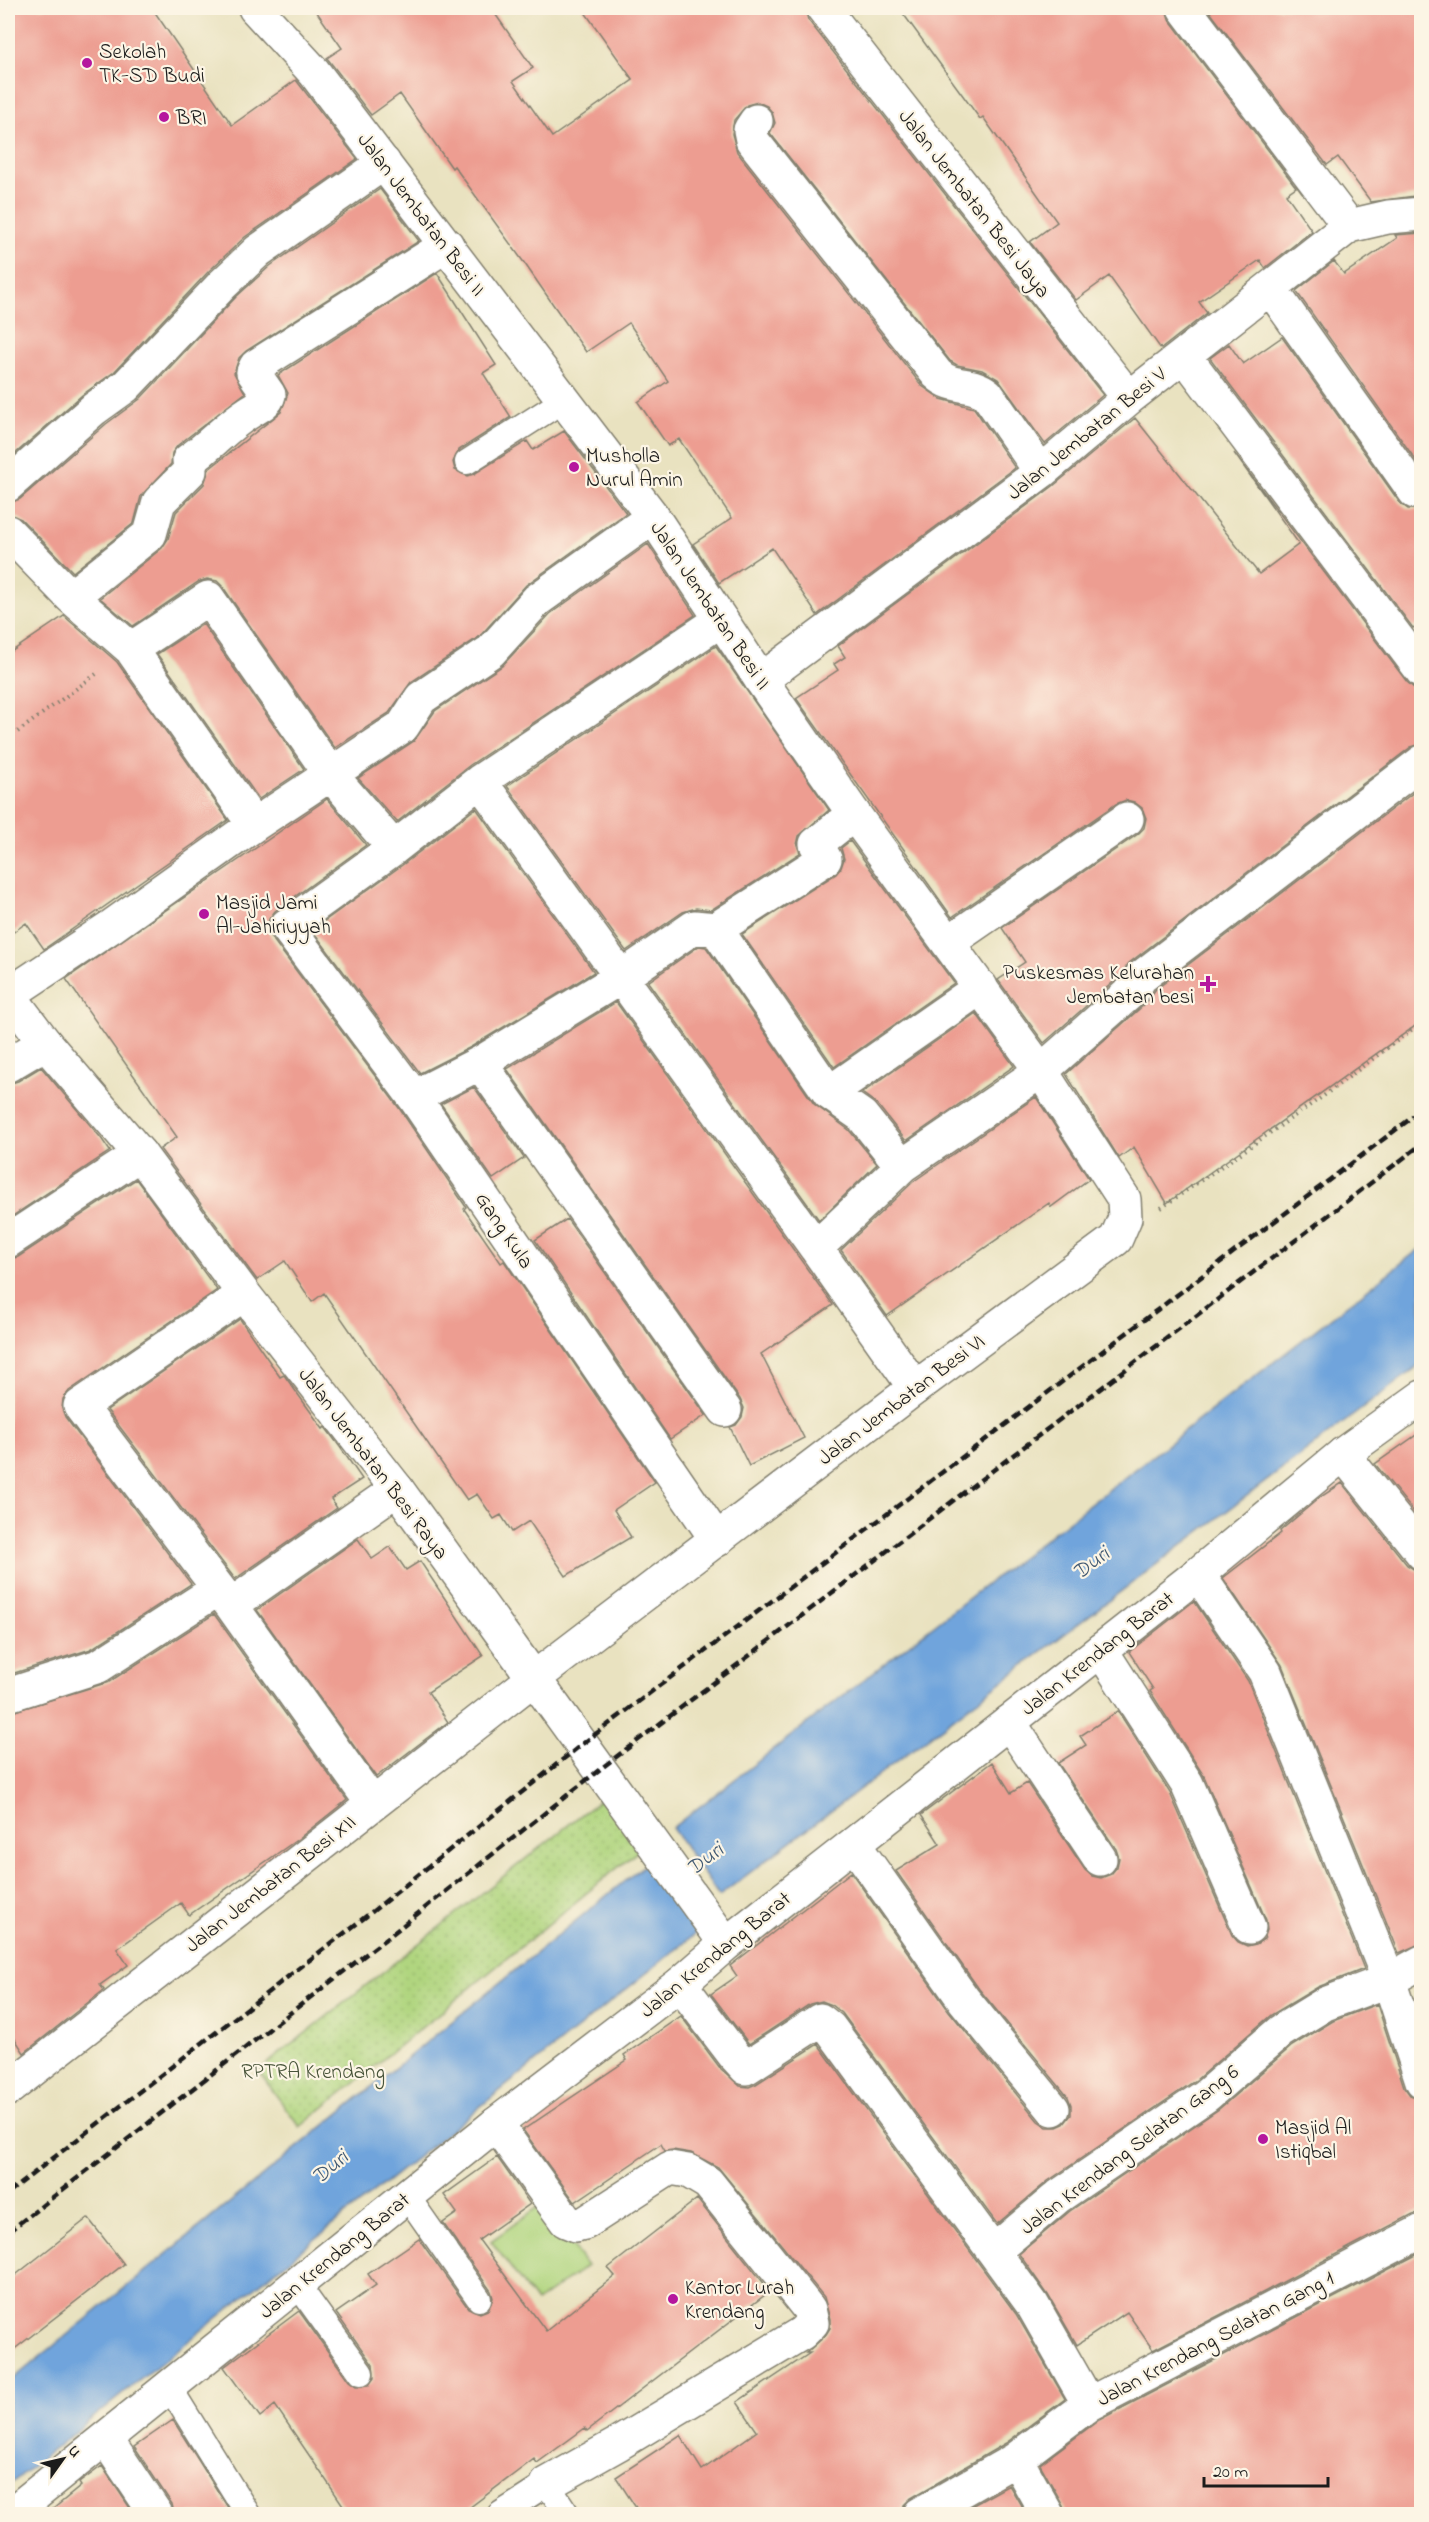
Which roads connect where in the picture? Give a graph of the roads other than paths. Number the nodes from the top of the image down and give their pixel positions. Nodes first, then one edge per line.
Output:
1 (255, 8) edge
2 (823, 8) edge
3 (1184, 8) edge
4 (756, 121) dead end
5 (384, 163) junction
6 (1422, 214) edge
7 (1349, 226) junction
8 (447, 245) junction
9 (1271, 289) junction
10 (1184, 355) junction
11 (1129, 398) junction
12 (564, 400) junction
13 (467, 462) dead end
14 (1041, 472) junction
15 (8, 485) edge
16 (1415, 492) dead end
17 (653, 517) junction
18 (8, 532) edge
19 (71, 597) junction
20 (721, 620) junction
21 (131, 649) junction
22 (1422, 671) edge
23 (761, 680) junction
24 (1422, 762) edge
25 (331, 775) junction
26 (480, 780) junction
27 (854, 814) junction
28 (1127, 819) dead end
29 (254, 825) junction
30 (394, 848) junction
31 (716, 929) junction
32 (949, 942) junction
33 (623, 976) junction
34 (981, 987) junction
35 (8, 995) edge
36 (45, 1043) junction
37 (480, 1063) junction
38 (8, 1065) edge
39 (1041, 1071) junction
40 (829, 1093) junction
41 (414, 1097) junction
42 (140, 1154) junction
43 (902, 1166) junction
44 (8, 1241) edge
45 (816, 1248) junction
46 (244, 1294) junction
47 (915, 1388) junction
48 (1422, 1397) edge
49 (725, 1410) dead end
50 (1343, 1454) junction
51 (397, 1489) junction
52 (717, 1540) junction
53 (1422, 1554) edge
54 (1198, 1574) junction
55 (224, 1597) junction
56 (1101, 1650) junction
57 (533, 1679) junction
58 (8, 1695) edge
59 (1009, 1722) junction
60 (372, 1803) junction
61 (854, 1844) junction
62 (1100, 1859) dead end
63 (1250, 1927) dead end
64 (717, 1933) junction
65 (1422, 1962) edge
66 (1389, 1980) junction
67 (680, 1984) junction
68 (1422, 2081) edge
69 (8, 2089) edge
70 (1053, 2109) dead end
71 (496, 2124) junction
72 (407, 2196) junction
73 (1422, 2231) edge
74 (995, 2250) junction
75 (297, 2284) junction
76 (479, 2299) dead end
77 (361, 2373) dead end
78 (170, 2388) junction
79 (1089, 2404) junction
80 (106, 2439) junction
81 (1016, 2459) junction
82 (547, 2484) junction
83 (22, 2511) edge
84 (156, 2514) edge
85 (248, 2514) edge
86 (500, 2514) edge
87 (567, 2514) edge
88 (920, 2514) edge
89 (1047, 2514) edge

1 - 5 street, Jalan Jembatan Besi II
2 - 11 street, Jalan Jembatan Besi Jaya
3 - 7 street
4 - 14 street
5 - 8 street, Jalan Jembatan Besi II
5 - 15 street
6 - 7 street, Jalan Jembatan Besi V
7 - 9 street, Jalan Jembatan Besi V
8 - 12 street, Jalan Jembatan Besi II
8 - 19 street
9 - 10 street, Jalan Jembatan Besi V
9 - 16 street
10 - 11 street, Jalan Jembatan Besi V
10 - 22 street
11 - 14 street, Jalan Jembatan Besi V
12 - 13 lane
12 - 17 street, Jalan Jembatan Besi II
14 - 23 street, Jalan Jembatan Besi V
17 - 20 street, Jalan Jembatan Besi II
17 - 25 street
18 - 19 street
19 - 21 street
20 - 23 street, Jalan Jembatan Besi II
20 - 26 street
21 - 25 street
21 - 29 street
23 - 27 street, Jalan Jembatan Besi II
24 - 39 street
25 - 29 street
25 - 30 street
26 - 30 street
26 - 33 street
27 - 31 street
27 - 32 street, Jalan Jembatan Besi II
28 - 32 street
29 - 35 street
30 - 41 street, Gang Kula
31 - 33 street
31 - 40 street
32 - 34 street, Jalan Jembatan Besi II
33 - 37 street
33 - 45 street
34 - 39 street, Jalan Jembatan Besi II
34 - 40 street
35 - 36 street, Jalan Jembatan Besi Raya
36 - 38 street
36 - 42 street, Jalan Jembatan Besi Raya
37 - 41 street
37 - 49 street
39 - 43 street
39 - 47 street, Jalan Jembatan Besi VI
40 - 43 street
41 - 52 street, Gang Kula
42 - 44 street
42 - 46 street, Jalan Jembatan Besi Raya
43 - 45 street
45 - 47 street
46 - 51 street, Jalan Jembatan Besi Raya
46 - 55 street
47 - 52 street, Jalan Jembatan Besi VI
48 - 50 street, Jalan Krendang Barat
50 - 53 street
50 - 54 street, Jalan Krendang Barat
51 - 55 street
51 - 57 street, Jalan Jembatan Besi Raya
52 - 57 street, Jalan Jembatan Besi VI
54 - 56 street, Jalan Krendang Barat
54 - 66 street
55 - 58 street
55 - 60 street
56 - 59 street, Jalan Krendang Barat
56 - 63 street
57 - 60 street, Jalan Jembatan Besi XII
57 - 64 street, Jalan Jembatan Besi Raya
59 - 61 street, Jalan Krendang Barat
59 - 62 street
60 - 69 street, Jalan Jembatan Besi XII
61 - 64 street, Jalan Krendang Barat
61 - 70 street
64 - 67 street, Jalan Krendang Barat
65 - 66 street, Jalan Krendang Selatan Gang 6
66 - 68 street
66 - 74 street, Jalan Krendang Selatan Gang 6
67 - 71 street, Jalan Krendang Barat
67 - 74 street
71 - 72 street, Jalan Krendang Barat
71 - 82 street
72 - 75 street, Jalan Krendang Barat
72 - 76 lane
73 - 79 street, Jalan Krendang Selatan Gang 1
74 - 79 street
75 - 77 lane
75 - 78 street, Jalan Krendang Barat
78 - 80 street, Jalan Krendang Barat
78 - 85 lane
79 - 81 street, Jalan Krendang Selatan Gang 1
80 - 83 street, Jalan Krendang Barat
80 - 84 street
81 - 88 street, Jalan Krendang Selatan Gang 1
81 - 89 street
82 - 86 lane
82 - 87 lane

